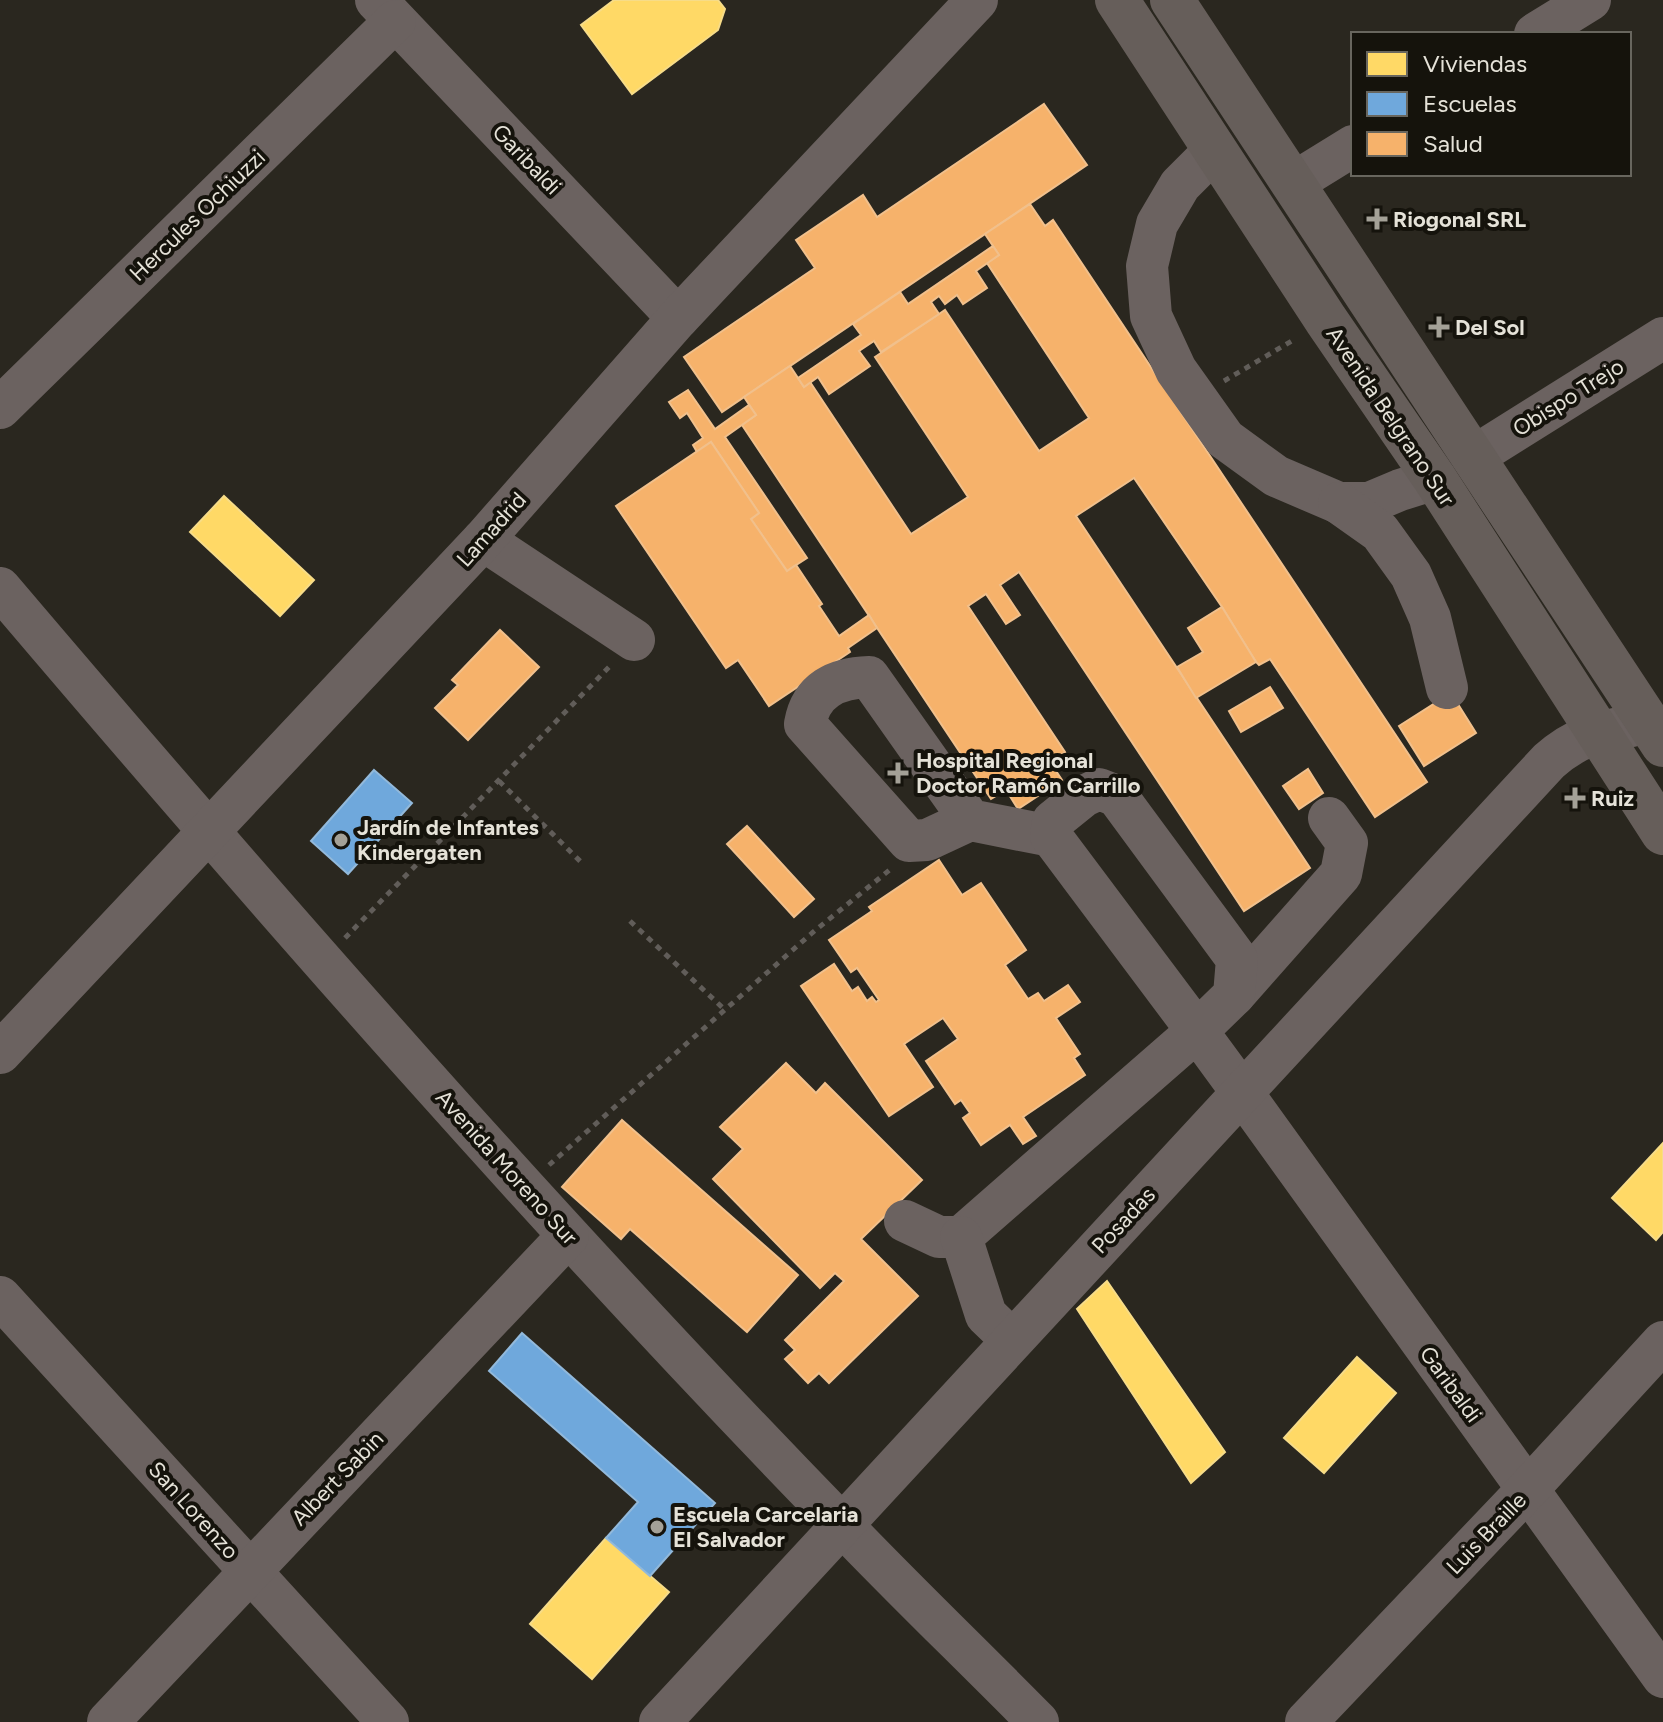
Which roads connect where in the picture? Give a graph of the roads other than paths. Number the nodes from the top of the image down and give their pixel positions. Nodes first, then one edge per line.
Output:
1 (977, 0) edge
2 (1117, 0) edge
3 (1172, 0) edge
4 (1590, 0) edge
5 (385, 11) edge
6 (1538, 32) edge
7 (1351, 147) edge
8 (1215, 150) junction
9 (1293, 183) junction
10 (678, 318) junction
11 (1663, 338) edge
12 (0, 408) edge
13 (1473, 457) junction
14 (1435, 479) junction
15 (1339, 503) junction
16 (483, 540) junction
17 (0, 588) edge
18 (634, 640) road end
19 (1447, 688) dead end
20 (1658, 728) edge
21 (1596, 731) junction
22 (1329, 818) dead end
23 (970, 820) junction
24 (209, 833) junction
25 (1663, 833) edge
26 (1051, 836) junction
27 (1234, 995) junction
28 (1197, 1031) junction
29 (0, 1053) edge
30 (1241, 1091) junction
31 (905, 1221) dead end
32 (568, 1236) junction
33 (961, 1237) junction
34 (0, 1297) edge
35 (1012, 1340) junction
36 (1663, 1342) edge
37 (1527, 1490) junction
38 (842, 1526) junction
39 (249, 1571) junction
40 (1663, 1677) edge
41 (108, 1722) edge
42 (388, 1722) edge
43 (660, 1722) edge
44 (1038, 1722) edge
45 (1306, 1722) edge

1 - 10 street, Lamadrid
2 - 8 highway, Avenida Belgrano Sur
3 - 9 highway, Avenida Belgrano Sur
4 - 6 street
5 - 10 street, Garibaldi
5 - 12 street, Hercules Ochiuzzi
7 - 9 street
8 - 14 highway, Avenida Belgrano Sur
8 - 15 street
9 - 13 highway, Avenida Belgrano Sur
10 - 16 street, Lamadrid
11 - 13 street, Obispo Trejo
13 - 20 highway, Avenida Belgrano Sur
14 - 15 street
14 - 21 highway, Avenida Belgrano Sur
15 - 19 street
16 - 18 street
16 - 24 street, Lamadrid
17 - 24 street, Avenida Moreno Sur
20 - 21 street
21 - 25 highway, Avenida Belgrano Sur
21 - 30 street, Posadas
22 - 27 street
23 - 23 street
23 - 26 street
24 - 29 street, Lamadrid
24 - 32 street, Avenida Moreno Sur
26 - 27 street
26 - 28 street, Garibaldi
27 - 28 street
28 - 30 street, Garibaldi
28 - 33 street
30 - 35 street, Posadas
30 - 37 street, Garibaldi
31 - 33 street
32 - 38 street, Avenida Moreno Sur
32 - 39 street, Albert Sabin
33 - 35 street
34 - 39 street, San Lorenzo
35 - 38 street, Posadas
36 - 37 street, Luis Braille
37 - 40 street, Garibaldi
37 - 45 street, Luis Braille
38 - 43 street, Posadas
38 - 44 street, Avenida Moreno Sur
39 - 41 street, Albert Sabin
39 - 42 street, San Lorenzo

